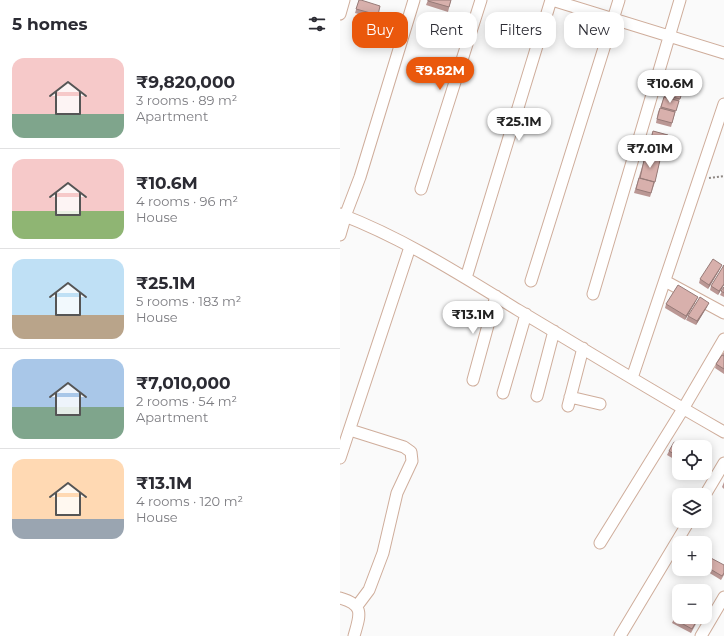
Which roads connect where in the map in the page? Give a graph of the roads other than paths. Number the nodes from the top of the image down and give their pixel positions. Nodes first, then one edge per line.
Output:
1 (344, 0) edge
2 (414, 0) edge
3 (481, 0) edge
4 (551, 0) edge
5 (619, 0) edge
6 (680, 0) edge
7 (591, 12) edge
8 (616, 12) edge
9 (340, 14) edge
10 (624, 22) edge
11 (668, 36) junction
12 (605, 48) edge
13 (724, 53) edge
14 (724, 104) edge
15 (421, 189) dead end
16 (343, 215) edge
17 (340, 235) edge
18 (410, 247) junction
19 (466, 278) junction
20 (531, 281) dead end
21 (665, 281) junction
22 (593, 294) dead end
23 (496, 296) junction
24 (724, 313) edge
25 (526, 314) junction
26 (554, 331) junction
27 (724, 338) edge
28 (583, 348) junction
29 (632, 378) junction
30 (473, 380) dead end
31 (503, 393) dead end
32 (537, 396) dead end
33 (600, 404) dead end
34 (683, 409) junction
35 (350, 430) junction
36 (724, 432) edge
37 (340, 458) edge
38 (724, 463) edge
39 (709, 488) edge
40 (685, 528) edge
41 (600, 543) dead end
42 (724, 597) edge
43 (340, 598) edge
44 (357, 606) junction
45 (354, 636) edge
46 (620, 636) edge
47 (701, 636) edge

1 - 9 street
2 - 16 street
3 - 15 street
4 - 7 street
4 - 19 street
5 - 8 street
6 - 11 street
10 - 11 street
11 - 13 street
11 - 22 street
12 - 20 street
14 - 21 street
16 - 17 street
16 - 18 street
18 - 19 street
18 - 35 street
19 - 23 street
21 - 24 street
21 - 29 street
23 - 25 street
23 - 30 street
25 - 26 street
25 - 31 street
26 - 28 street
26 - 32 street
27 - 34 street
28 - 29 street
28 - 33 street
29 - 34 street
34 - 36 street
34 - 41 street
35 - 37 street
35 - 44 street
38 - 39 street
40 - 46 street
42 - 47 street
43 - 44 street
44 - 45 street

